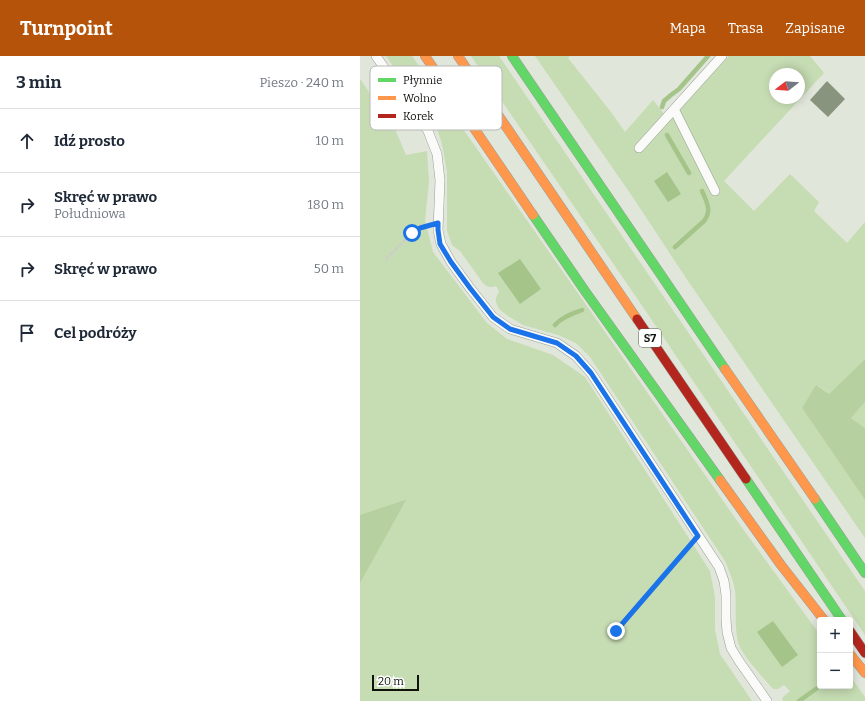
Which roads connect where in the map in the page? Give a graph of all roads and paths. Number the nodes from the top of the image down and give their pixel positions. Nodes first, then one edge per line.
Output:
1 (376, 56) edge
2 (425, 56) edge
3 (458, 56) edge
4 (512, 56) edge
5 (722, 56) edge
6 (383, 66) edge
7 (432, 66) edge
8 (465, 66) edge
9 (674, 109) junction
10 (502, 121) edge
11 (427, 130) edge
12 (476, 130) edge
13 (639, 148) dead end
14 (715, 191) dead end
15 (438, 223) junction
16 (386, 259) dead end
17 (698, 536) junction
18 (865, 573) edge
19 (822, 617) edge
20 (840, 617) edge
21 (616, 631) dead end
22 (853, 635) edge
23 (865, 653) edge
24 (853, 658) edge
25 (865, 673) edge
26 (767, 701) edge

1 - 6 lane
2 - 7 highway
3 - 8 highway, S7
4 - 18 highway
5 - 9 lane
9 - 13 lane
9 - 14 lane
10 - 20 highway, S7
11 - 15 lane
12 - 19 highway
15 - 16 path
15 - 17 lane
17 - 21 path
17 - 26 lane
22 - 23 highway
24 - 25 highway

